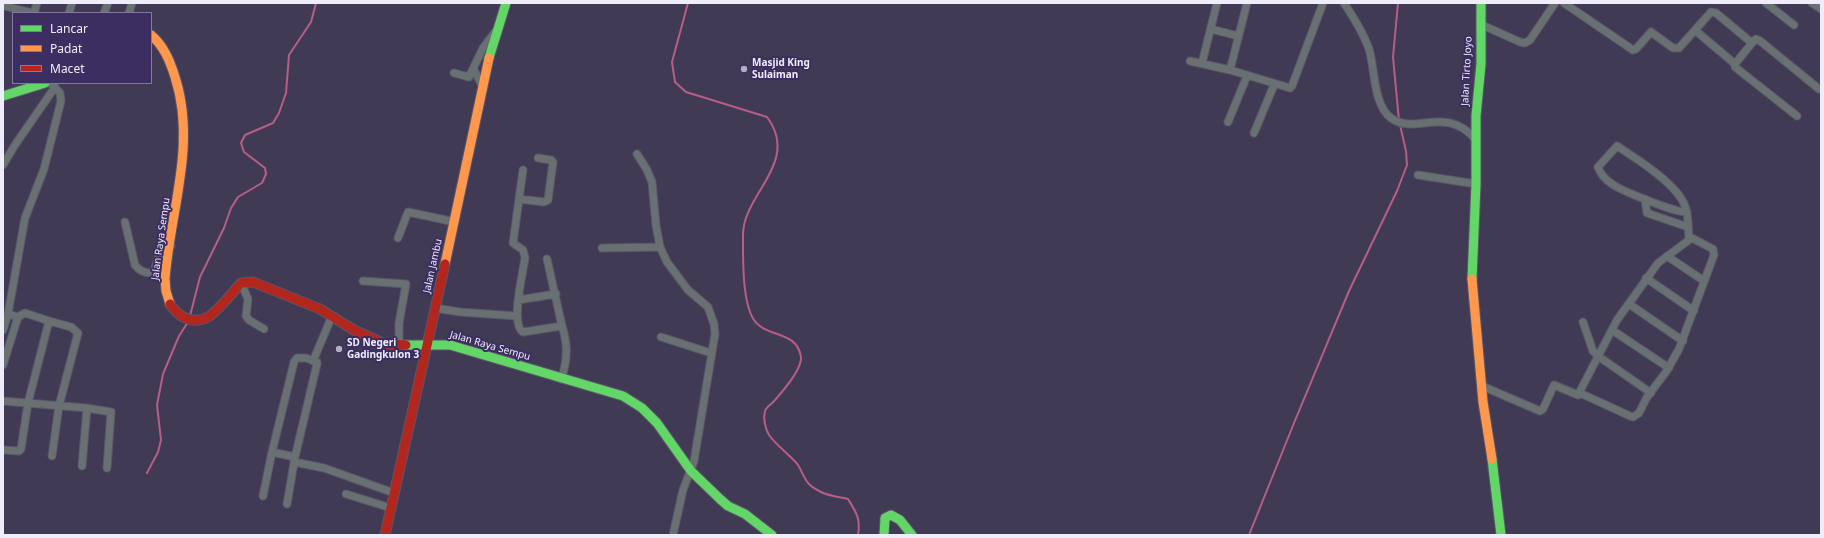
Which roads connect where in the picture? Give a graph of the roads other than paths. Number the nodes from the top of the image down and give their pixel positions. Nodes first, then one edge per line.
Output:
1 (6, 3) edge
2 (506, 3) edge
3 (1217, 3) edge
4 (1247, 3) edge
5 (1323, 3) edge
6 (1344, 3) edge
7 (1481, 3) edge
8 (1555, 3) edge
9 (1564, 3) edge
10 (1766, 3) edge
11 (1812, 3) edge
12 (1821, 9) edge
13 (30, 12) edge
14 (1480, 24) junction
15 (1794, 25) dead end
16 (1211, 28) junction
17 (496, 31) junction
18 (1696, 31) junction
19 (152, 36) edge
20 (1238, 36) junction
21 (1752, 43) junction
22 (1190, 60) dead end
23 (1202, 63) junction
24 (1735, 64) junction
25 (474, 70) junction
26 (1230, 70) junction
27 (454, 73) dead end
28 (1247, 76) junction
29 (42, 84) edge
30 (52, 85) edge
31 (1274, 85) junction
32 (483, 87) junction
33 (1819, 89) dead end
34 (3, 96) edge
35 (1797, 116) dead end
36 (1228, 122) dead end
37 (1254, 132) dead end
38 (1476, 140) junction
39 (638, 154) dead end
40 (538, 158) dead end
41 (3, 165) edge
42 (523, 170) dead end
43 (1418, 174) dead end
44 (1476, 184) junction
45 (519, 199) junction
46 (1645, 199) junction
47 (1687, 212) junction
48 (125, 222) dead end
49 (455, 222) junction
50 (1688, 227) junction
51 (398, 238) dead end
52 (1689, 240) junction
53 (170, 246) junction
54 (660, 247) junction
55 (602, 248) dead end
56 (1667, 256) junction
57 (547, 259) dead end
58 (1646, 278) junction
59 (1704, 281) junction
60 (363, 282) dead end
61 (241, 283) junction
62 (556, 294) junction
63 (518, 300) junction
64 (1629, 304) junction
65 (435, 308) junction
66 (1694, 311) junction
67 (8, 314) junction
68 (332, 316) junction
69 (516, 316) junction
70 (18, 317) junction
71 (49, 321) junction
72 (1583, 322) dead end
73 (562, 326) junction
74 (264, 329) dead end
75 (3, 330) edge
76 (1612, 330) junction
77 (662, 337) dead end
78 (1683, 341) junction
79 (427, 344) junction
80 (399, 345) junction
81 (711, 353) junction
82 (1598, 356) junction
83 (313, 360) junction
84 (3, 365) edge
85 (1669, 368) junction
86 (561, 379) junction
87 (1482, 386) junction
88 (1580, 393) junction
89 (1651, 393) junction
90 (3, 401) edge
91 (28, 403) junction
92 (59, 406) junction
93 (87, 408) junction
94 (3, 450) edge
95 (272, 452) junction
96 (52, 456) dead end
97 (294, 460) junction
98 (82, 466) dead end
99 (107, 468) dead end
100 (691, 471) junction
101 (394, 493) junction
102 (346, 494) dead end
103 (263, 496) dead end
104 (288, 504) dead end
105 (391, 508) junction
106 (385, 535) edge
107 (673, 535) edge
108 (772, 535) edge
109 (884, 535) edge
110 (912, 535) edge
111 (1501, 535) edge

1 - 13 street
2 - 17 street, Jalan Jambu
3 - 16 street
4 - 20 street
5 - 31 street
6 - 38 street
7 - 14 street, Jalan Tirto Joyo
8 - 14 street
9 - 18 street
10 - 15 street
11 - 12 street
14 - 38 street, Jalan Tirto Joyo
16 - 20 street
16 - 23 street
17 - 25 street
17 - 32 street, Jalan Jambu
18 - 21 street
18 - 24 street
19 - 53 street, Jalan Raya Sempu
20 - 26 street
21 - 24 street
21 - 33 street
22 - 23 street
23 - 26 street
24 - 35 street
25 - 27 street
25 - 32 street
26 - 28 street
28 - 31 street
28 - 36 street
29 - 34 street
30 - 41 street
30 - 67 street
31 - 37 street
32 - 49 street, Jalan Jambu
38 - 44 street, Jalan Tirto Joyo
39 - 54 street
40 - 45 street
42 - 45 street
43 - 44 street
44 - 87 street, Jalan Tirto Joyo
45 - 63 street
46 - 47 street
46 - 47 street
46 - 50 street
47 - 50 street
48 - 53 street
49 - 51 street
49 - 65 street, Jalan Jambu
50 - 52 street
52 - 56 street
52 - 59 street
53 - 61 street, Jalan Raya Sempu
54 - 55 street
54 - 81 street
56 - 58 street
56 - 59 street
57 - 62 street
58 - 64 street
58 - 66 street
59 - 66 street
60 - 80 street
61 - 68 street, Jalan Raya Sempu
61 - 74 street
62 - 63 street
62 - 73 street
63 - 69 street
64 - 76 street
64 - 78 street
65 - 69 street
65 - 79 street, Jalan Jambu
66 - 78 street
67 - 70 street
67 - 75 street
68 - 80 street, Jalan Raya Sempu
68 - 83 street
69 - 73 street
70 - 71 street
70 - 84 street
71 - 91 street
71 - 92 street
72 - 82 street
73 - 86 street
76 - 82 street
76 - 85 street
77 - 81 street
78 - 85 street
79 - 80 street, Jalan Raya Sempu
79 - 86 street, Jalan Raya Sempu
79 - 101 street, Jalan Jambu
81 - 100 street
82 - 88 street
82 - 89 street
83 - 95 street
83 - 97 street
85 - 89 street
86 - 100 street, Jalan Raya Sempu
87 - 88 street
87 - 111 street, Jalan Tirto Joyo
88 - 89 street
90 - 91 street
91 - 92 street
91 - 94 street
92 - 93 street
92 - 96 street
93 - 98 street
93 - 99 street
95 - 97 street
95 - 103 street
97 - 101 street
97 - 104 street
100 - 107 street
100 - 108 street, Jalan Raya Sempu
101 - 105 street, Jalan Jambu
102 - 105 street
105 - 106 street, Jalan Jambu
109 - 110 street

